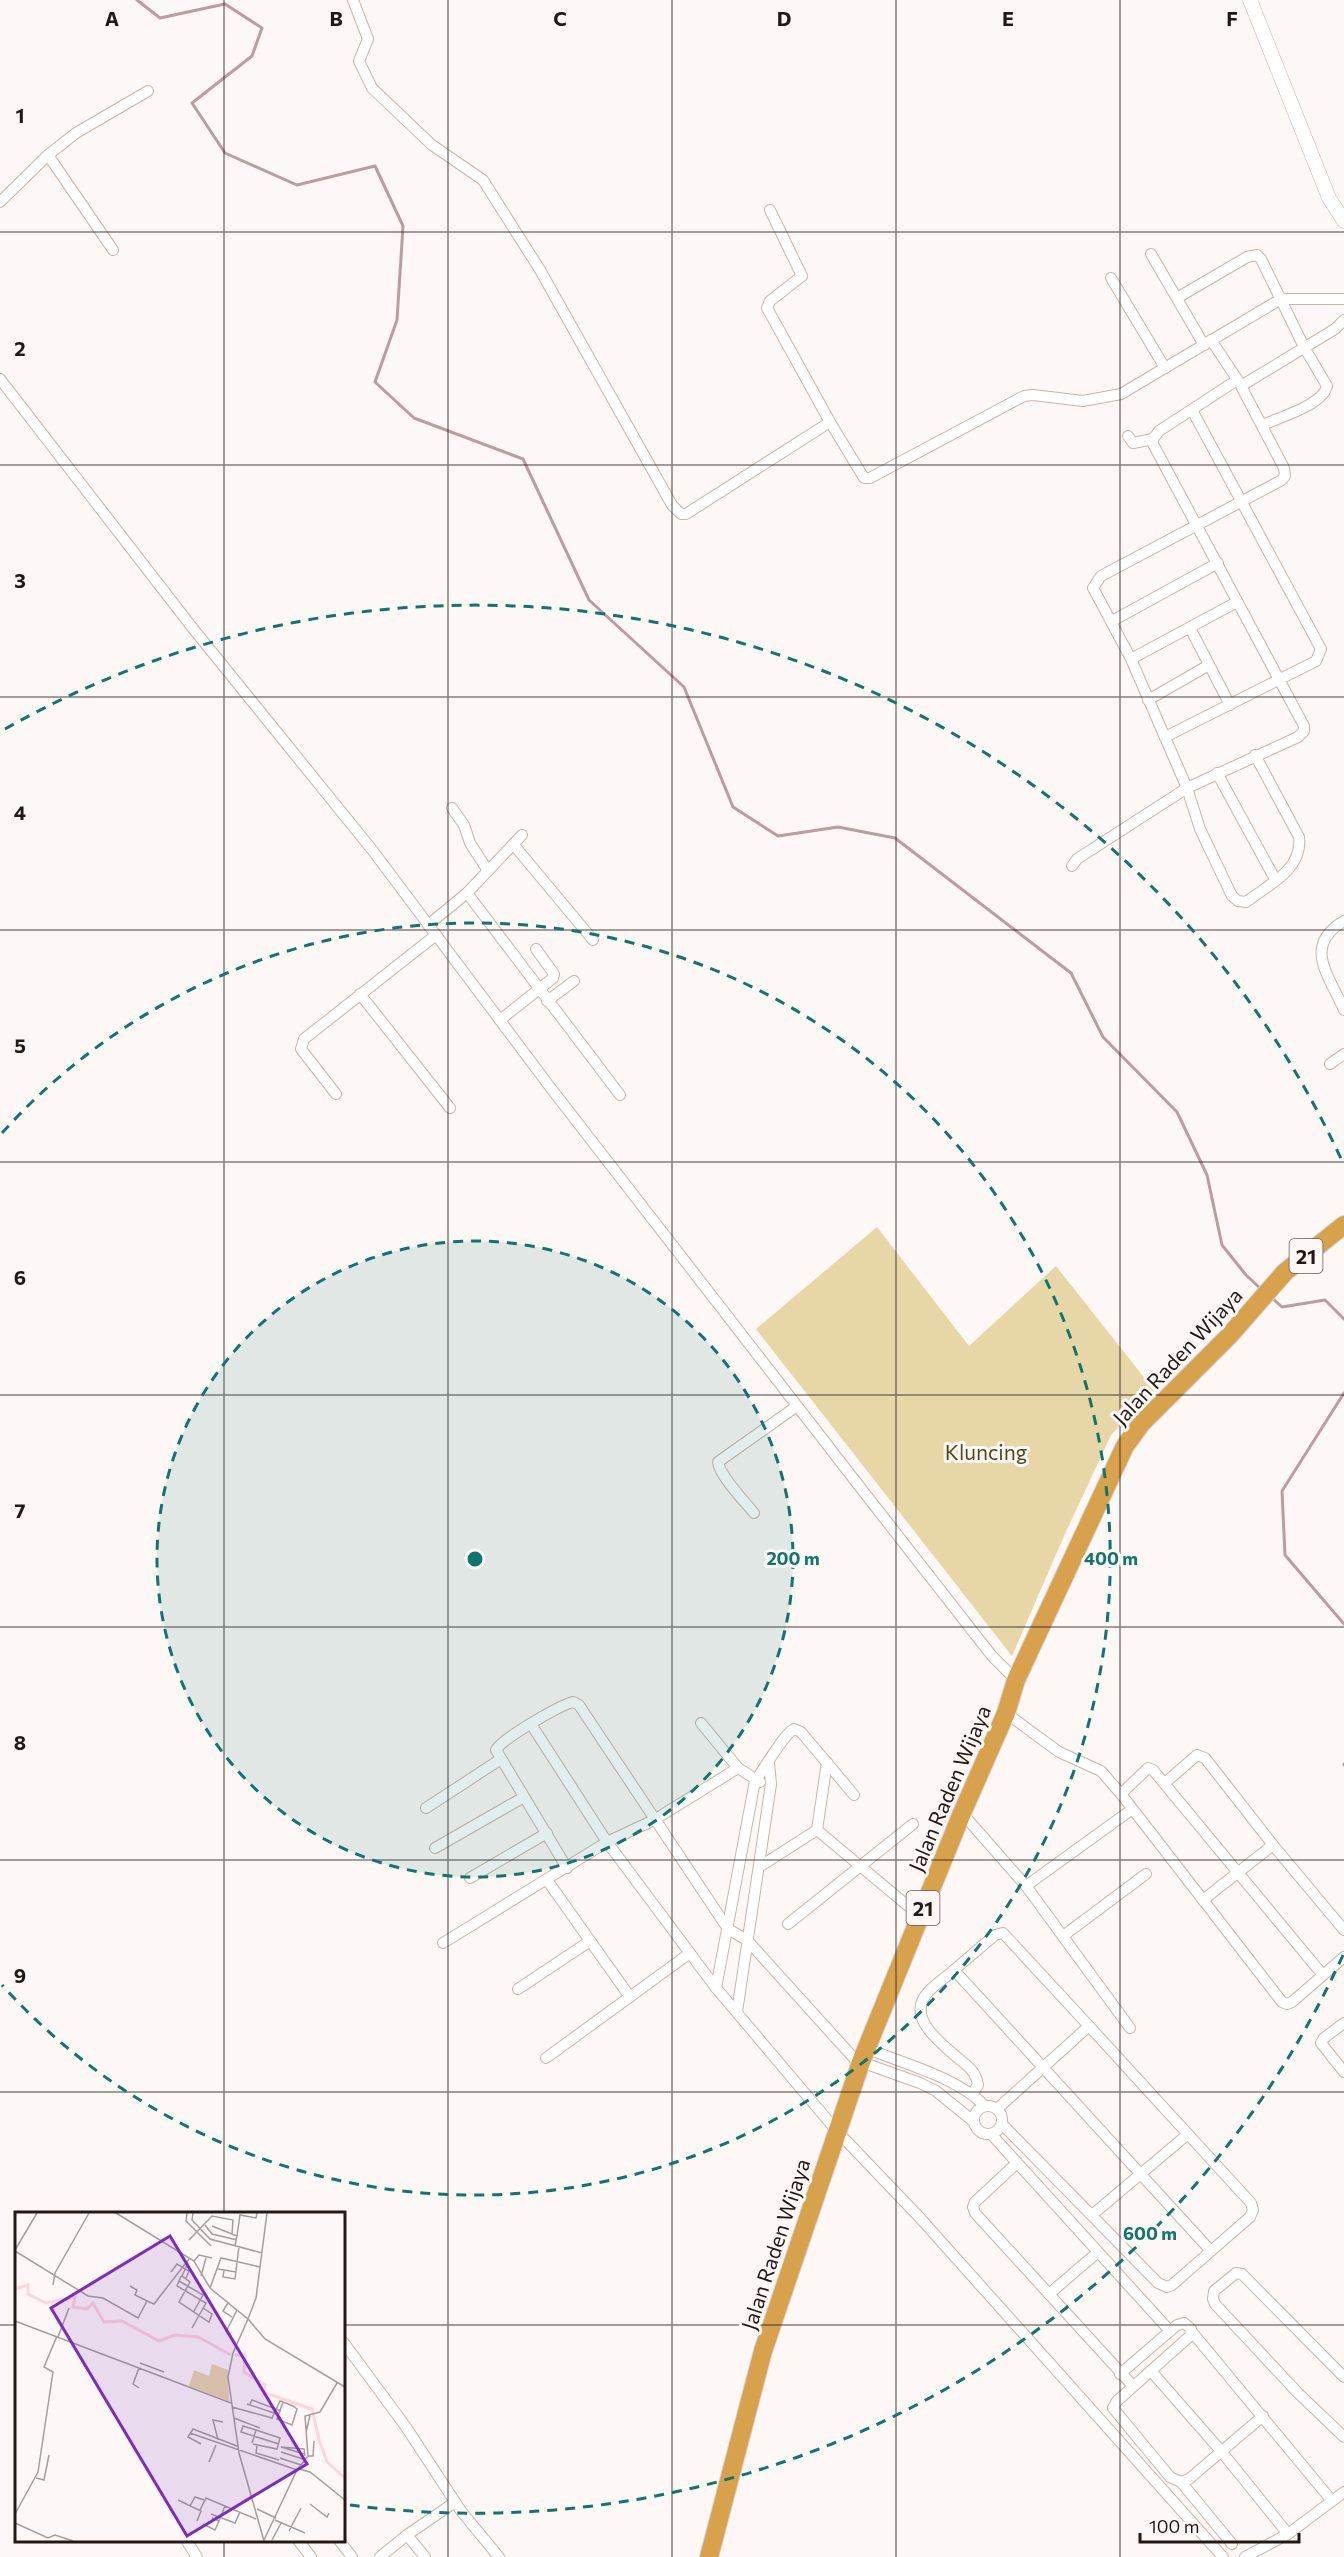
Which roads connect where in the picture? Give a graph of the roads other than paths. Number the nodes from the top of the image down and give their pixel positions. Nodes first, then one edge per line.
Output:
1 (352, 0) edge
2 (1250, 0) edge
3 (148, 91) dead end
4 (48, 155) junction
5 (0, 202) edge
6 (770, 210) dead end
7 (1344, 221) edge
8 (113, 250) dead end
9 (1151, 254) dead end
10 (1111, 278) dead end
11 (1177, 298) junction
12 (1281, 299) junction
13 (1344, 299) edge
14 (1344, 320) edge
15 (1208, 343) junction
16 (1304, 347) junction
17 (1165, 368) junction
18 (0, 379) edge
19 (1239, 383) junction
20 (1192, 410) junction
21 (830, 423) junction
22 (1263, 425) junction
23 (1128, 436) dead end
24 (1153, 439) junction
25 (1241, 500) junction
26 (1197, 525) junction
27 (1218, 563) junction
28 (1238, 602) junction
29 (1112, 621) junction
30 (1190, 628) junction
31 (1131, 659) junction
32 (1209, 665) junction
33 (1281, 680) junction
34 (1148, 700) junction
35 (1230, 705) junction
36 (1165, 737) junction
37 (1255, 755) junction
38 (1217, 773) junction
39 (1187, 788) junction
40 (452, 808) dead end
41 (522, 835) dead end
42 (513, 844) junction
43 (1072, 866) dead end
44 (488, 871) junction
45 (1275, 879) junction
46 (467, 893) junction
47 (1344, 921) edge
48 (428, 925) junction
49 (436, 935) junction
50 (593, 940) dead end
51 (536, 949) dead end
52 (574, 981) dead end
53 (539, 990) junction
54 (360, 994) junction
55 (547, 1001) junction
56 (1344, 1010) edge
57 (500, 1020) junction
58 (1344, 1054) edge
59 (1329, 1064) dead end
60 (336, 1094) dead end
61 (620, 1095) dead end
62 (450, 1108) dead end
63 (1344, 1225) edge
64 (797, 1406) junction
65 (754, 1514) dead end
66 (1016, 1680) junction
67 (1006, 1713) junction
68 (701, 1723) dead end
69 (531, 1724) junction
70 (501, 1759) junction
71 (827, 1762) junction
72 (769, 1763) junction
73 (738, 1768) junction
74 (755, 1781) junction
75 (1166, 1782) junction
76 (771, 1784) junction
77 (1121, 1794) junction
78 (854, 1795) dead end
79 (524, 1797) junction
80 (426, 1808) dead end
81 (1131, 1810) junction
82 (962, 1813) junction
83 (654, 1820) junction
84 (913, 1824) dead end
85 (817, 1830) junction
86 (547, 1833) junction
87 (607, 1842) junction
88 (1273, 1845) junction
89 (435, 1848) dead end
90 (858, 1866) junction
91 (759, 1867) junction
92 (567, 1868) junction
93 (1146, 1874) dead end
94 (1238, 1874) junction
95 (470, 1878) dead end
96 (547, 1880) junction
97 (1026, 1886) junction
98 (1203, 1900) junction
99 (920, 1916) junction
100 (788, 1924) dead end
101 (728, 1929) junction
102 (1344, 1930) edge
103 (1063, 1936) junction
104 (747, 1940) junction
105 (590, 1941) junction
106 (443, 1943) dead end
107 (690, 1953) junction
108 (1344, 1957) edge
109 (954, 1970) junction
110 (1322, 1974) junction
111 (716, 1988) junction
112 (518, 1989) dead end
113 (630, 1997) junction
114 (737, 2012) junction
115 (1344, 2023) edge
116 (1089, 2026) junction
117 (1130, 2028) dead end
118 (546, 2058) dead end
119 (862, 2058) junction
120 (1043, 2068) junction
121 (925, 2072) junction
122 (1344, 2072) edge
123 (920, 2083) junction
124 (973, 2093) junction
125 (985, 2106) junction
126 (997, 2109) junction
127 (973, 2121) junction
128 (1002, 2124) junction
129 (836, 2130) junction
130 (991, 2134) junction
131 (1188, 2134) junction
132 (1017, 2163) junction
133 (1142, 2174) junction
134 (1092, 2215) junction
135 (1212, 2251) junction
136 (1098, 2252) junction
137 (1049, 2294) junction
138 (1170, 2331) junction
139 (1192, 2332) junction
140 (345, 2344) edge
141 (1151, 2371) junction
142 (1120, 2374) junction
143 (1344, 2377) edge
144 (1133, 2386) junction
145 (1263, 2416) junction
146 (1344, 2437) edge
147 (1221, 2451) junction
148 (1181, 2482) junction
149 (1344, 2492) edge
150 (1332, 2501) junction
151 (455, 2502) junction
152 (1288, 2534) junction
153 (407, 2535) junction
154 (299, 2542) edge
155 (340, 2542) edge
156 (188, 2543) dead end
157 (1232, 2544) dead end
158 (711, 2556) edge
159 (197, 2557) edge
160 (311, 2557) edge
161 (352, 2557) edge
162 (380, 2557) edge
163 (425, 2557) edge
164 (499, 2557) edge
165 (1223, 2557) edge
166 (1245, 2557) edge

1 - 21 street
2 - 7 street
3 - 4 street
4 - 5 street
4 - 8 street
6 - 21 street
9 - 11 street
10 - 17 street
11 - 12 street
11 - 15 street
12 - 13 street
12 - 15 street
12 - 16 street
14 - 16 street
15 - 17 street
15 - 19 street
16 - 19 street
16 - 22 street
17 - 21 street
18 - 48 street
19 - 20 street
19 - 22 street
20 - 24 street
20 - 25 street
22 - 25 street
23 - 24 street
24 - 26 street
25 - 26 street
25 - 33 street
26 - 27 street
26 - 29 street
27 - 28 street
27 - 29 street
28 - 30 street
28 - 33 street
29 - 31 street
30 - 31 street
30 - 32 street
31 - 34 street
32 - 34 street
32 - 35 street
33 - 35 street
33 - 37 street
34 - 36 street
35 - 36 street
36 - 39 street
37 - 38 street
37 - 45 street
38 - 39 street
38 - 45 street
39 - 43 street
39 - 45 street
40 - 44 street
41 - 42 street
42 - 44 street
42 - 50 street
44 - 46 street
46 - 48 street
46 - 53 street
47 - 56 street
48 - 49 street
49 - 54 street
49 - 57 street
51 - 53 street
52 - 55 street
53 - 55 street
53 - 57 street
54 - 60 street
54 - 62 street
55 - 61 street
57 - 64 street
58 - 59 street
63 - 66 highway, Jalan Raden Wijaya / 21
64 - 65 street
64 - 66 street
66 - 67 highway, Jalan Raden Wijaya / 21
67 - 77 street
67 - 82 highway, Jalan Raden Wijaya / 21
68 - 73 street
69 - 70 street
69 - 83 street
69 - 87 street
70 - 79 street
70 - 80 street
71 - 72 street
71 - 78 street
71 - 85 street
72 - 74 street
72 - 76 street
73 - 74 street
73 - 83 street
74 - 76 street
74 - 101 street
75 - 77 street
75 - 88 street
75 - 94 street
76 - 91 street
77 - 81 street
79 - 86 street
79 - 89 street
81 - 97 street
81 - 98 street
82 - 97 street
82 - 99 highway, Jalan Raden Wijaya / 21
83 - 87 street
83 - 101 street
84 - 90 street
85 - 90 street
85 - 91 street
86 - 92 street
86 - 95 street
87 - 92 street
87 - 107 street
88 - 94 street
88 - 102 street
90 - 99 street
90 - 100 street
91 - 104 street
92 - 96 street
93 - 103 street
94 - 98 street
94 - 110 street
96 - 105 street
96 - 106 street
97 - 103 street
98 - 110 street
99 - 119 highway, Jalan Raden Wijaya / 21
101 - 104 street
101 - 111 street
103 - 117 street
104 - 114 street
104 - 119 street
105 - 112 street
105 - 113 street
107 - 111 street
107 - 113 street
108 - 110 street
109 - 116 street
109 - 120 street
109 - 124 street
111 - 114 street
113 - 118 street
114 - 129 street
115 - 122 street
116 - 120 street
116 - 131 street
119 - 121 street
119 - 123 street
119 - 129 highway, Jalan Raden Wijaya / 21
120 - 126 street
120 - 133 street
121 - 123 street
121 - 124 street
123 - 127 street
124 - 125 street
125 - 126 street
125 - 127 street
126 - 128 street
127 - 130 street
128 - 130 street
128 - 134 street
129 - 158 highway, Jalan Raden Wijaya / 21
129 - 165 street
130 - 132 street
131 - 133 street
131 - 135 street
132 - 136 street
132 - 137 street
133 - 134 street
133 - 135 street
134 - 135 street
136 - 137 street
136 - 138 street
137 - 142 street
138 - 139 street
138 - 142 street
139 - 141 street
139 - 145 street
140 - 151 street
141 - 144 street
141 - 147 street
142 - 144 street
143 - 146 street
144 - 148 street
145 - 147 street
145 - 150 street
147 - 148 street
147 - 152 street
148 - 157 street
149 - 150 street
150 - 152 street
151 - 153 street
151 - 164 street
152 - 166 street
153 - 162 street
153 - 163 street
154 - 160 street
155 - 161 street
156 - 159 street

